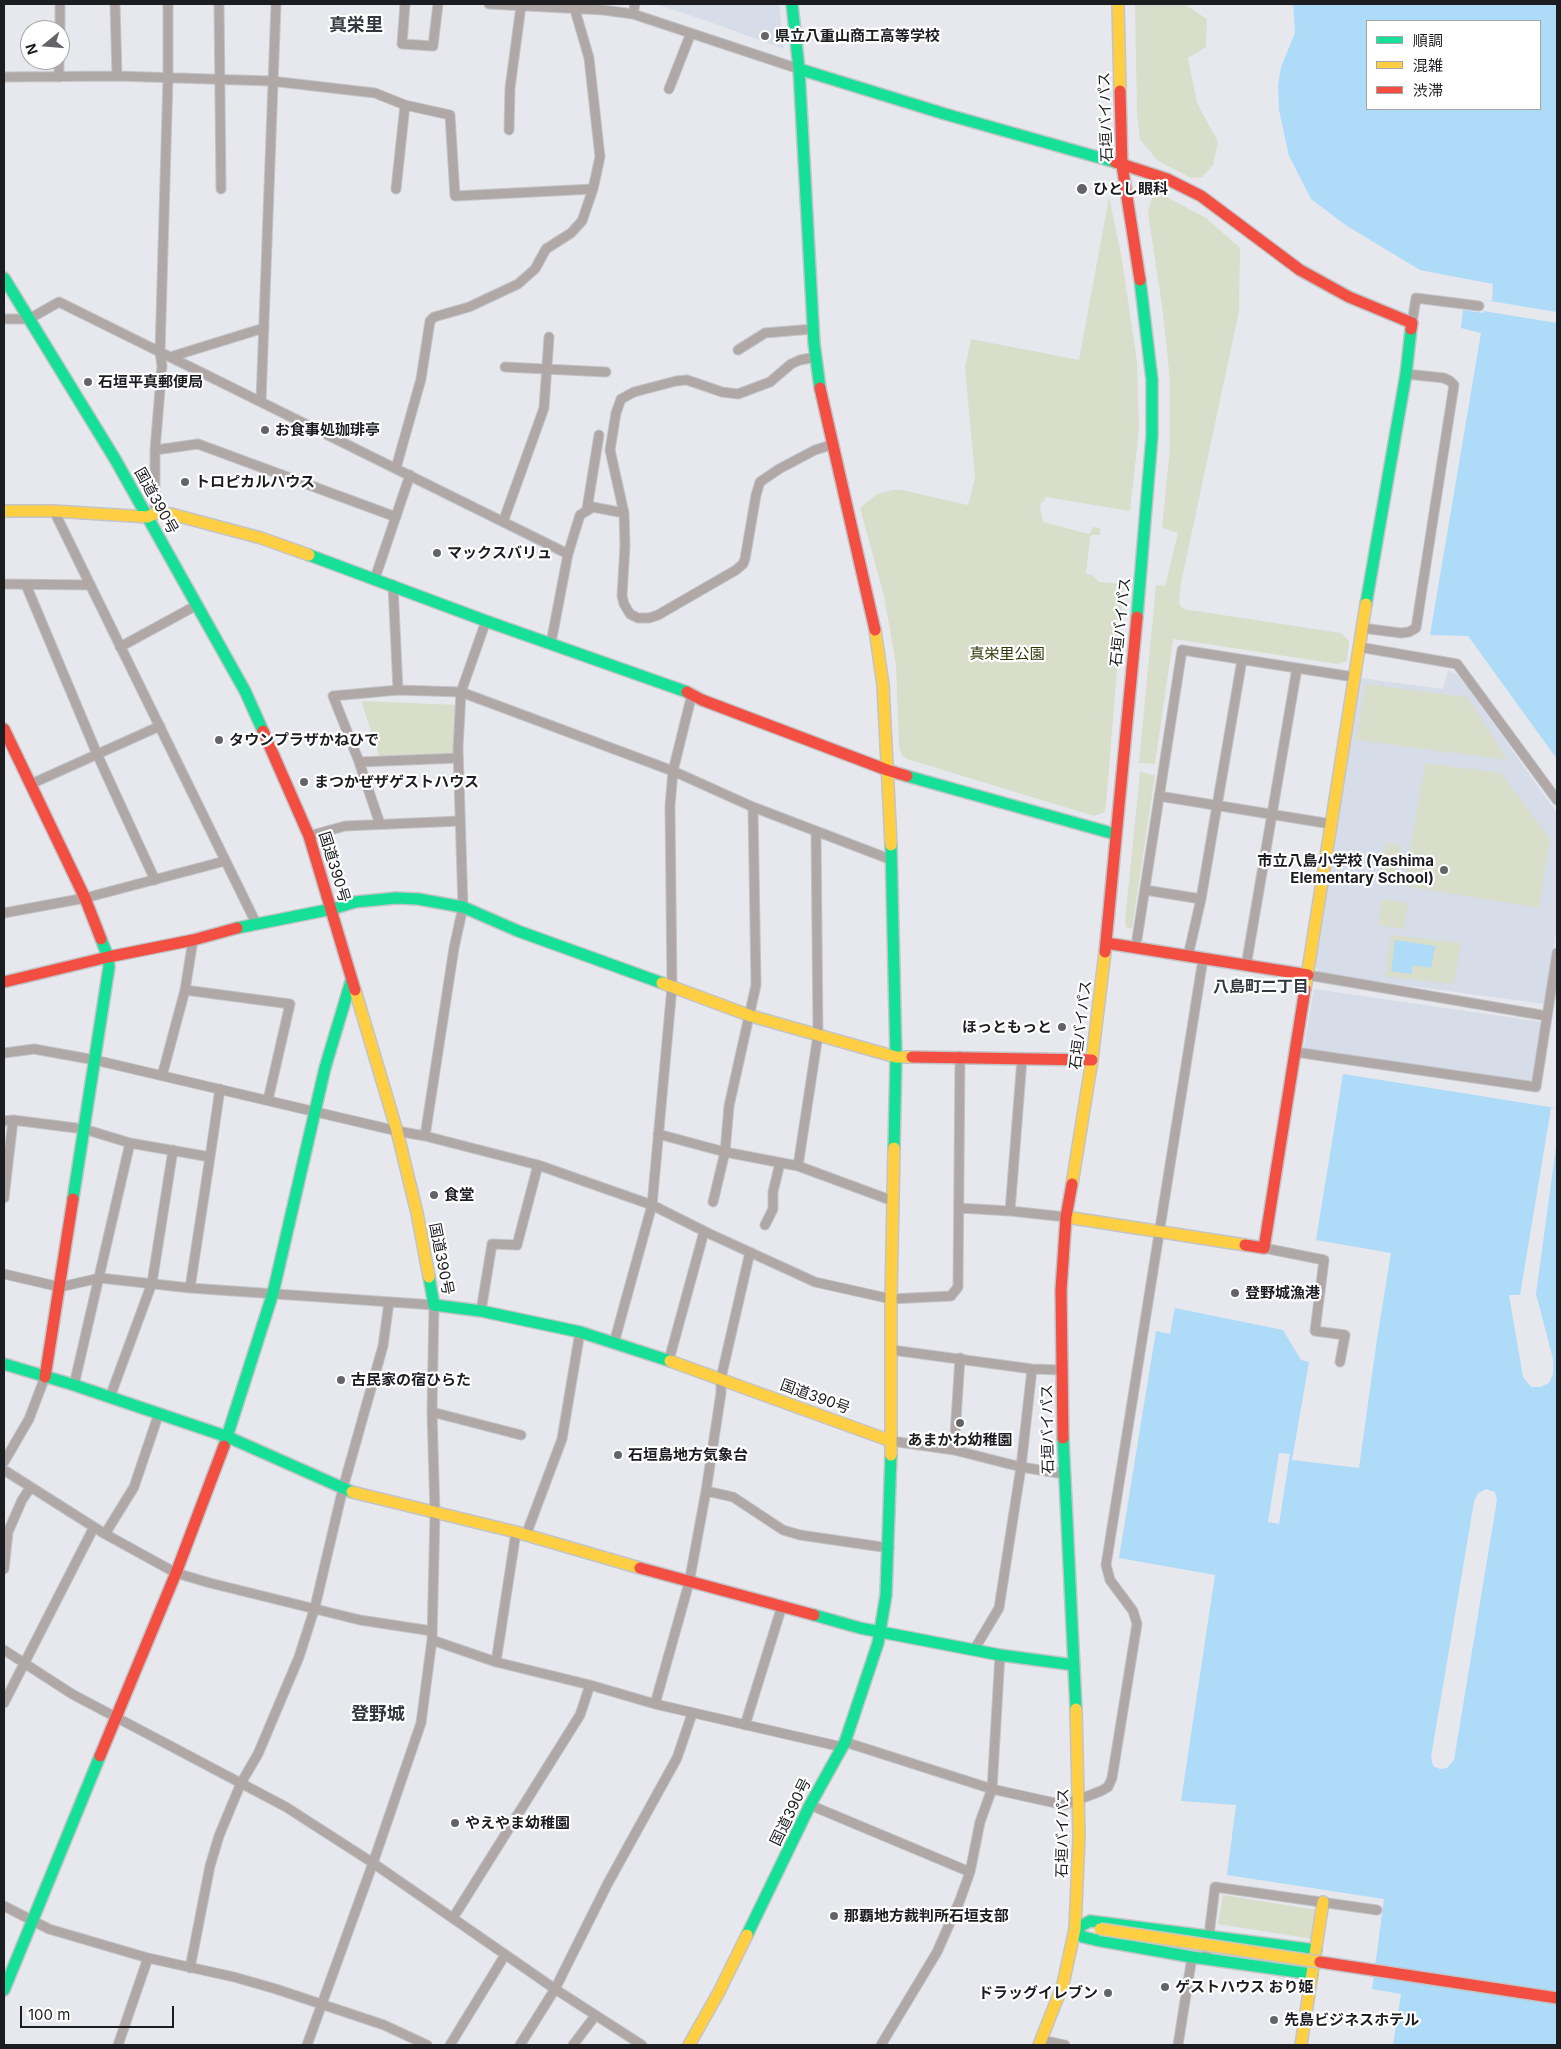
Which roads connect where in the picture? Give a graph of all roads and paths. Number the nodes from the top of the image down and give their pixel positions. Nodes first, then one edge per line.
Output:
1 (60, 4) edge
2 (115, 4) edge
3 (168, 4) edge
4 (219, 4) edge
5 (276, 4) edge
6 (405, 4) edge
7 (438, 4) edge
8 (489, 4) edge
9 (635, 4) edge
10 (792, 4) edge
11 (1118, 4) edge
12 (521, 6) junction
13 (575, 10) junction
14 (633, 14) junction
15 (60, 20) edge
16 (691, 34) junction
17 (799, 68) junction
18 (59, 70) edge
19 (59, 76) junction
20 (117, 76) junction
21 (4, 77) edge
22 (168, 78) junction
23 (219, 80) junction
24 (272, 81) junction
25 (669, 89) dead end
26 (405, 105) junction
27 (509, 130) dead end
28 (1122, 165) junction
29 (221, 188) dead end
30 (396, 189) dead end
31 (593, 189) junction
32 (4, 278) edge
33 (1479, 306) dead end
34 (4, 318) edge
35 (30, 319) junction
36 (1412, 323) junction
37 (264, 328) junction
38 (813, 329) junction
39 (549, 337) dead end
40 (738, 350) dead end
41 (160, 352) junction
42 (170, 357) junction
43 (816, 358) junction
44 (505, 367) dead end
45 (546, 369) junction
46 (606, 372) dead end
47 (1406, 374) junction
48 (261, 402) junction
49 (599, 435) dead end
50 (831, 445) junction
51 (154, 450) junction
52 (396, 468) junction
53 (410, 476) junction
54 (587, 509) junction
55 (4, 511) edge
56 (54, 511) junction
57 (624, 513) junction
58 (151, 515) junction
59 (396, 517) junction
60 (503, 522) junction
61 (568, 554) junction
62 (375, 578) junction
63 (4, 584) edge
64 (26, 585) junction
65 (393, 585) junction
66 (90, 586) junction
67 (197, 605) junction
68 (486, 622) junction
69 (1362, 628) junction
70 (551, 643) junction
71 (120, 647) junction
72 (1359, 647) junction
73 (1242, 660) junction
74 (1297, 668) junction
75 (1354, 677) junction
76 (398, 690) junction
77 (461, 692) junction
78 (692, 694) junction
79 (160, 726) junction
80 (4, 729) edge
81 (97, 754) junction
82 (458, 758) junction
83 (359, 762) junction
84 (887, 770) junction
85 (673, 771) junction
86 (31, 784) junction
87 (1159, 796) junction
88 (1557, 800) edge
89 (1216, 806) junction
90 (753, 807) junction
91 (1271, 814) junction
92 (460, 821) junction
93 (380, 824) junction
94 (1332, 824) junction
95 (816, 832) junction
96 (1114, 834) junction
97 (309, 836) junction
98 (892, 860) junction
99 (225, 861) junction
100 (155, 880) junction
101 (1144, 890) junction
102 (85, 898) junction
103 (1201, 898) junction
104 (463, 908) junction
105 (332, 910) junction
106 (4, 913) edge
107 (256, 923) junction
108 (1137, 939) dead end
109 (193, 940) junction
110 (1106, 943) junction
111 (1557, 953) edge
112 (1188, 956) junction
113 (108, 957) junction
114 (1203, 959) junction
115 (1246, 966) junction
116 (1308, 975) junction
117 (351, 981) junction
118 (4, 982) edge
119 (672, 987) junction
120 (185, 990) junction
121 (750, 1016) junction
122 (1547, 1016) junction
123 (818, 1035) junction
124 (1295, 1052) junction
125 (4, 1054) edge
126 (896, 1056) junction
127 (960, 1056) junction
128 (1022, 1059) junction
129 (95, 1060) junction
130 (1092, 1060) junction
131 (162, 1076) junction
132 (220, 1089) junction
133 (268, 1100) junction
134 (314, 1111) junction
135 (8, 1121) edge
136 (84, 1129) junction
137 (397, 1131) junction
138 (658, 1134) junction
139 (425, 1136) junction
140 (130, 1143) junction
141 (173, 1150) junction
142 (725, 1152) junction
143 (210, 1157) junction
144 (780, 1163) junction
145 (538, 1164) junction
146 (798, 1166) junction
147 (4, 1198) edge
148 (894, 1201) junction
149 (713, 1202) dead end
150 (652, 1205) junction
151 (959, 1208) junction
152 (1010, 1211) junction
153 (1066, 1217) junction
154 (765, 1226) dead end
155 (1159, 1230) junction
156 (704, 1232) junction
157 (1264, 1248) junction
158 (750, 1252) junction
159 (4, 1274) edge
160 (100, 1278) junction
161 (152, 1284) junction
162 (60, 1287) junction
163 (190, 1288) junction
164 (273, 1293) junction
165 (891, 1299) junction
166 (389, 1302) junction
167 (434, 1305) junction
168 (481, 1311) junction
169 (580, 1332) junction
170 (614, 1343) junction
171 (892, 1350) junction
172 (960, 1358) junction
173 (669, 1360) junction
174 (1340, 1362) dead end
175 (4, 1364) edge
176 (1032, 1369) junction
177 (1062, 1370) junction
178 (45, 1376) junction
179 (721, 1378) junction
180 (74, 1385) junction
181 (110, 1397) junction
182 (432, 1412) junction
183 (159, 1413) junction
184 (521, 1434) dead end
185 (228, 1437) junction
186 (891, 1441) junction
187 (954, 1450) junction
188 (4, 1462) edge
189 (1021, 1467) junction
190 (4, 1470) edge
191 (1064, 1474) junction
192 (30, 1488) junction
193 (343, 1488) junction
194 (706, 1491) junction
195 (435, 1513) junction
196 (94, 1527) junction
197 (105, 1534) junction
198 (521, 1534) junction
199 (889, 1548) junction
200 (4, 1569) edge
201 (176, 1573) junction
202 (689, 1583) junction
203 (782, 1606) junction
204 (315, 1607) junction
205 (881, 1632) junction
206 (432, 1636) junction
207 (4, 1650) edge
208 (974, 1650) junction
209 (1000, 1655) junction
210 (496, 1662) junction
211 (25, 1663) junction
212 (1074, 1665) junction
213 (590, 1685) junction
214 (4, 1703) edge
215 (655, 1704) junction
216 (692, 1714) junction
217 (117, 1717) junction
218 (745, 1725) junction
219 (843, 1744) junction
220 (241, 1783) junction
221 (992, 1789) junction
222 (1079, 1799) junction
223 (810, 1805) junction
224 (373, 1863) junction
225 (970, 1872) junction
226 (1323, 1902) junction
227 (4, 1906) edge
228 (1377, 1910) dead end
229 (453, 1918) junction
230 (32, 1920) junction
231 (1075, 1929) junction
232 (1209, 1934) junction
233 (1316, 1950) junction
234 (505, 1955) junction
235 (1192, 1957) junction
236 (148, 1958) junction
237 (1206, 1959) junction
238 (190, 1968) junction
239 (1312, 1974) junction
240 (4, 1990) edge
241 (555, 1990) junction
242 (1557, 1998) edge
243 (323, 2004) junction
244 (595, 2016) junction
245 (629, 2042) edge
246 (1041, 2043) edge
247 (118, 2045) edge
248 (307, 2045) edge
249 (427, 2045) edge
250 (450, 2045) edge
251 (520, 2045) edge
252 (574, 2045) edge
253 (642, 2045) edge
254 (689, 2045) edge
255 (881, 2045) edge
256 (1065, 2045) edge
257 (1178, 2045) edge
258 (1301, 2045) edge

1 - 15 street
2 - 20 street
3 - 22 street
4 - 23 street
5 - 24 street
6 - 7 street
8 - 12 street
9 - 14 street
10 - 17 main road
11 - 28 main road, 石垣バイパス
12 - 13 street
12 - 27 street
13 - 14 street
13 - 31 street
14 - 16 street
16 - 17 street
16 - 25 street
17 - 28 main road
17 - 38 main road
18 - 19 street
19 - 20 street
19 - 21 street
20 - 22 street
22 - 23 street
22 - 41 street
23 - 24 street
23 - 29 street
24 - 26 street
24 - 37 street
26 - 30 street
26 - 31 street
28 - 36 main road
28 - 96 main road, 石垣バイパス
31 - 52 street
32 - 35 main road, 国道390号
33 - 36 street
34 - 35 street
35 - 41 street
35 - 58 main road, 国道390号
36 - 47 main road
37 - 42 street
37 - 48 street
38 - 40 street
38 - 43 main road
39 - 45 street
41 - 42 street
41 - 51 street
42 - 48 street
43 - 50 main road
43 - 57 street
44 - 45 street
45 - 46 street
45 - 60 street
47 - 69 main road
47 - 69 street
48 - 52 street
49 - 54 street
50 - 57 street
50 - 84 main road
51 - 58 street
51 - 59 street
52 - 53 street
53 - 59 street
53 - 60 street
54 - 57 street
54 - 61 street
55 - 56 main road
56 - 58 main road
56 - 66 street
58 - 62 main road
58 - 67 main road, 国道390号
59 - 62 street
60 - 61 street
61 - 70 street
62 - 65 main road
63 - 64 street
64 - 66 street
64 - 81 street
65 - 68 main road
65 - 76 street
66 - 71 street
67 - 71 street
67 - 97 main road, 国道390号
68 - 70 main road
68 - 77 street
69 - 72 main road
70 - 78 main road
71 - 79 street
72 - 75 main road
72 - 88 street
73 - 74 street
73 - 87 street
73 - 89 street
74 - 75 street
74 - 91 street
75 - 94 main road
76 - 77 street
76 - 83 street
77 - 82 street
77 - 85 street
78 - 84 main road
78 - 85 street
79 - 81 street
79 - 99 street
80 - 86 main road
81 - 86 street
81 - 100 street
82 - 83 street
82 - 92 street
83 - 93 street
84 - 96 main road
84 - 98 main road
85 - 90 street
85 - 119 street
86 - 102 main road
87 - 89 street
87 - 101 street
89 - 91 street
89 - 103 street
90 - 95 street
90 - 121 street
91 - 94 street
91 - 115 street
92 - 93 street
92 - 104 street
93 - 97 street
94 - 116 main road
95 - 98 street
95 - 123 street
96 - 110 main road, 石垣バイパス
97 - 105 main road, 国道390号
98 - 126 main road
99 - 100 street
99 - 107 street
100 - 102 street
101 - 103 street
101 - 108 street
102 - 106 street
102 - 113 main road
103 - 112 street
104 - 105 main road
104 - 119 main road
104 - 139 street
105 - 107 main road
105 - 117 main road, 国道390号
107 - 109 main road
109 - 113 main road
109 - 120 street
110 - 112 main road
110 - 130 main road, 石垣バイパス
111 - 122 street
112 - 114 main road
113 - 118 main road
113 - 129 main road
114 - 115 main road
114 - 155 street
115 - 116 main road
116 - 122 street
116 - 124 main road
117 - 134 main road
117 - 137 main road, 国道390号
119 - 121 main road
119 - 138 street
120 - 131 street
120 - 133 street
121 - 123 main road
121 - 142 street
122 - 124 street
123 - 126 main road
123 - 146 street
124 - 157 main road
125 - 129 street
126 - 127 main road
126 - 148 main road
127 - 128 main road
127 - 151 street
128 - 130 main road
128 - 152 street
129 - 131 street
129 - 136 main road
130 - 153 main road, 石垣バイパス
131 - 132 street
132 - 133 street
132 - 143 street
133 - 134 street
134 - 137 street
134 - 164 main road
135 - 136 street
135 - 147 street
136 - 140 street
136 - 162 main road
137 - 139 street
137 - 167 main road, 国道390号
138 - 142 street
138 - 150 street
139 - 145 street
140 - 141 street
140 - 160 street
141 - 143 street
141 - 161 street
142 - 144 street
142 - 149 street
143 - 163 street
144 - 146 street
144 - 154 street
145 - 150 street
145 - 168 street
146 - 148 street
148 - 165 main road
150 - 156 street
150 - 170 street
151 - 152 street
151 - 165 street
152 - 153 street
153 - 155 main road
153 - 177 main road, 石垣バイパス
155 - 157 main road
155 - 222 street
156 - 158 street
156 - 173 street
157 - 174 street
158 - 165 street
158 - 179 street
159 - 162 street
160 - 161 street
160 - 162 street
160 - 180 street
161 - 163 street
161 - 181 street
162 - 178 main road
163 - 164 street
164 - 166 street
164 - 185 main road
165 - 171 main road
166 - 167 street
166 - 193 street
167 - 168 main road, 国道390号
167 - 182 street
168 - 169 main road, 国道390号
169 - 170 main road, 国道390号
169 - 198 street
170 - 173 main road, 国道390号
171 - 172 street
171 - 186 main road
172 - 176 street
172 - 187 street
173 - 179 main road, 国道390号
175 - 178 main road
176 - 177 street
176 - 189 street
177 - 191 main road, 石垣バイパス
178 - 180 main road
178 - 188 street
179 - 186 main road, 国道390号
179 - 194 street
180 - 181 main road
181 - 183 main road
182 - 184 street
182 - 195 street
183 - 185 main road
183 - 197 street
185 - 193 main road
185 - 201 main road
186 - 187 street
186 - 199 main road, 国道390号
187 - 189 street
189 - 191 street
189 - 208 street
190 - 192 street
191 - 212 main road, 石垣バイパス
192 - 196 street
192 - 200 street
193 - 195 main road
193 - 204 street
194 - 199 street
194 - 202 street
195 - 198 main road
195 - 206 street
196 - 197 street
196 - 211 street
197 - 201 street
198 - 202 main road
198 - 210 street
199 - 205 main road, 国道390号
201 - 204 street
201 - 217 main road
202 - 203 main road
202 - 215 street
203 - 205 main road
203 - 218 street
204 - 206 street
204 - 220 street
205 - 208 main road
205 - 219 main road, 国道390号
206 - 210 street
206 - 224 street
207 - 211 street
208 - 209 main road
209 - 212 main road
209 - 221 street
210 - 213 street
211 - 214 street
211 - 217 street
212 - 222 main road, 石垣バイパス
213 - 215 street
213 - 229 street
215 - 216 street
216 - 218 street
216 - 241 street
217 - 220 street
217 - 230 main road
218 - 219 street
219 - 221 street
219 - 223 main road, 国道390号
220 - 224 street
220 - 238 street
221 - 222 street
221 - 225 street
222 - 231 main road, 石垣バイパス
223 - 225 street
223 - 254 main road, 国道390号
224 - 229 street
224 - 243 street
225 - 255 street
226 - 228 street
226 - 232 street
226 - 233 main road
227 - 230 street
229 - 234 street
230 - 236 street
230 - 240 main road
231 - 232 main road
231 - 235 main road
231 - 242 main road, bridge
231 - 246 main road, 石垣バイパス
232 - 233 main road
232 - 237 street
233 - 239 main road
234 - 241 street
234 - 250 street
235 - 237 main road
235 - 257 street
236 - 238 street
236 - 247 street
237 - 239 main road
238 - 243 street
239 - 258 main road
241 - 244 street
241 - 251 street
243 - 248 street
243 - 249 street
244 - 245 street
244 - 252 street
245 - 253 street
246 - 256 street

